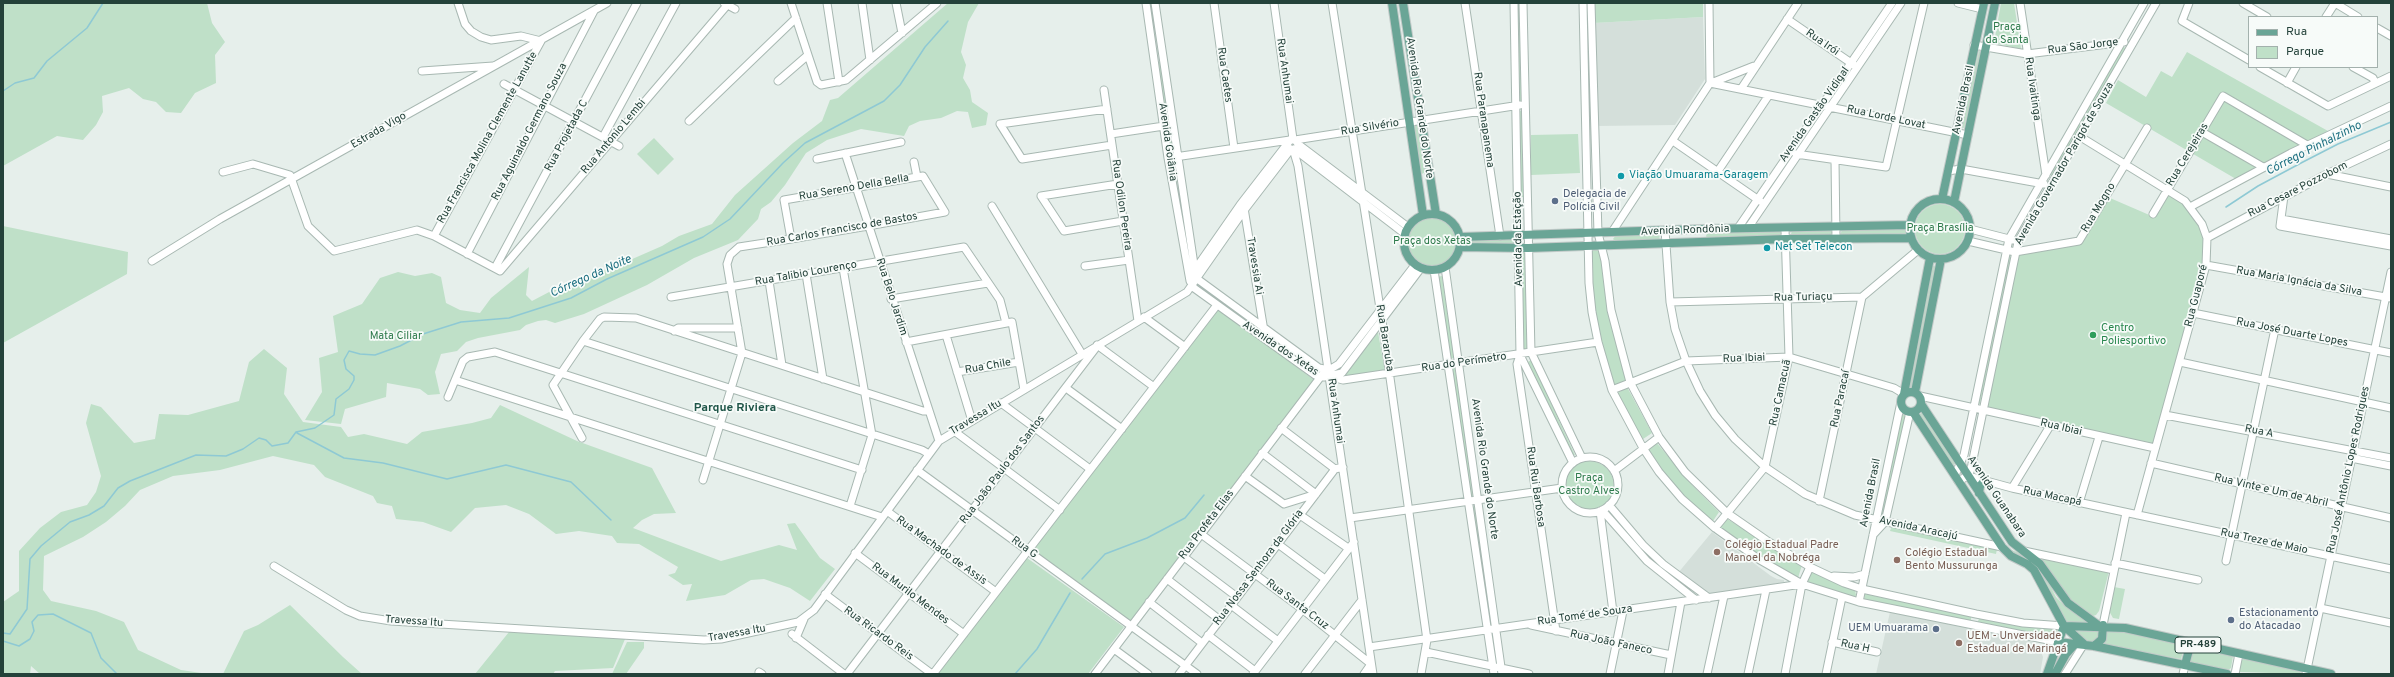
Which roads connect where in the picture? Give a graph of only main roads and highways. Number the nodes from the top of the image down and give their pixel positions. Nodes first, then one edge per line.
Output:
1 (1392, 3) edge
2 (1403, 3) edge
3 (1995, 3) edge
4 (1983, 6) edge
5 (1979, 22) junction
6 (1990, 28) junction
7 (1430, 175) junction
8 (1418, 177) junction
9 (1942, 199) junction
10 (1954, 202) junction
11 (1436, 214) junction
12 (1423, 215) junction
13 (1910, 226) junction
14 (1702, 229) junction
15 (1460, 237) junction
16 (1911, 238) junction
17 (1703, 241) junction
18 (1460, 247) junction
19 (1930, 258) junction
20 (1941, 260) junction
21 (1904, 394) junction
22 (1919, 398) junction
23 (1912, 412) junction
24 (1984, 481) road end
25 (1980, 493) junction
26 (2100, 625) junction
27 (2066, 628) junction
28 (2058, 640) junction
29 (2080, 644) junction
30 (2094, 646) junction
31 (2205, 646) junction
32 (2185, 665) junction
33 (2306, 671) edge
34 (2047, 674) edge
35 (2055, 674) edge
36 (2227, 674) edge
37 (2331, 674) edge

1 - 8 main road, Avenida Rio Grande do Norte
2 - 7 main road, Avenida Rio Grande do Norte
3 - 6 main road, Avenida Brasil
4 - 5 main road, Avenida Brasil
5 - 6 main road
5 - 9 main road, Avenida Brasil
6 - 10 main road, Avenida Brasil
7 - 8 main road
7 - 11 main road, Avenida Rio Grande do Norte
8 - 12 main road, Avenida Rio Grande do Norte
9 - 10 main road
9 - 13 main road
10 - 20 main road
11 - 12 main road
11 - 15 main road
12 - 18 main road
13 - 14 main road, Avenida Rondônia
13 - 16 main road
14 - 15 main road, Avenida Rondônia
14 - 17 main road
15 - 18 main road
16 - 17 main road, Avenida Rondônia
16 - 19 main road
17 - 18 main road, Avenida Rondônia
19 - 20 main road
19 - 21 main road
20 - 22 main road
21 - 22 main road
21 - 23 main road, Avenida Guanabara
22 - 23 main road
22 - 25 main road, Avenida Guanabara
23 - 27 main road, Avenida Guanabara
24 - 25 main road
25 - 26 main road, Avenida Guanabara
26 - 27 main road, PR-489
26 - 30 main road
26 - 31 main road, PR-489
27 - 28 main road
27 - 29 main road
28 - 29 main road, PR-489
28 - 34 main road
29 - 30 main road, PR-489
29 - 35 main road
30 - 32 main road, PR-489
31 - 32 main road
31 - 33 main road, PR-489
32 - 36 main road, PR-489
33 - 37 main road, PR-489

